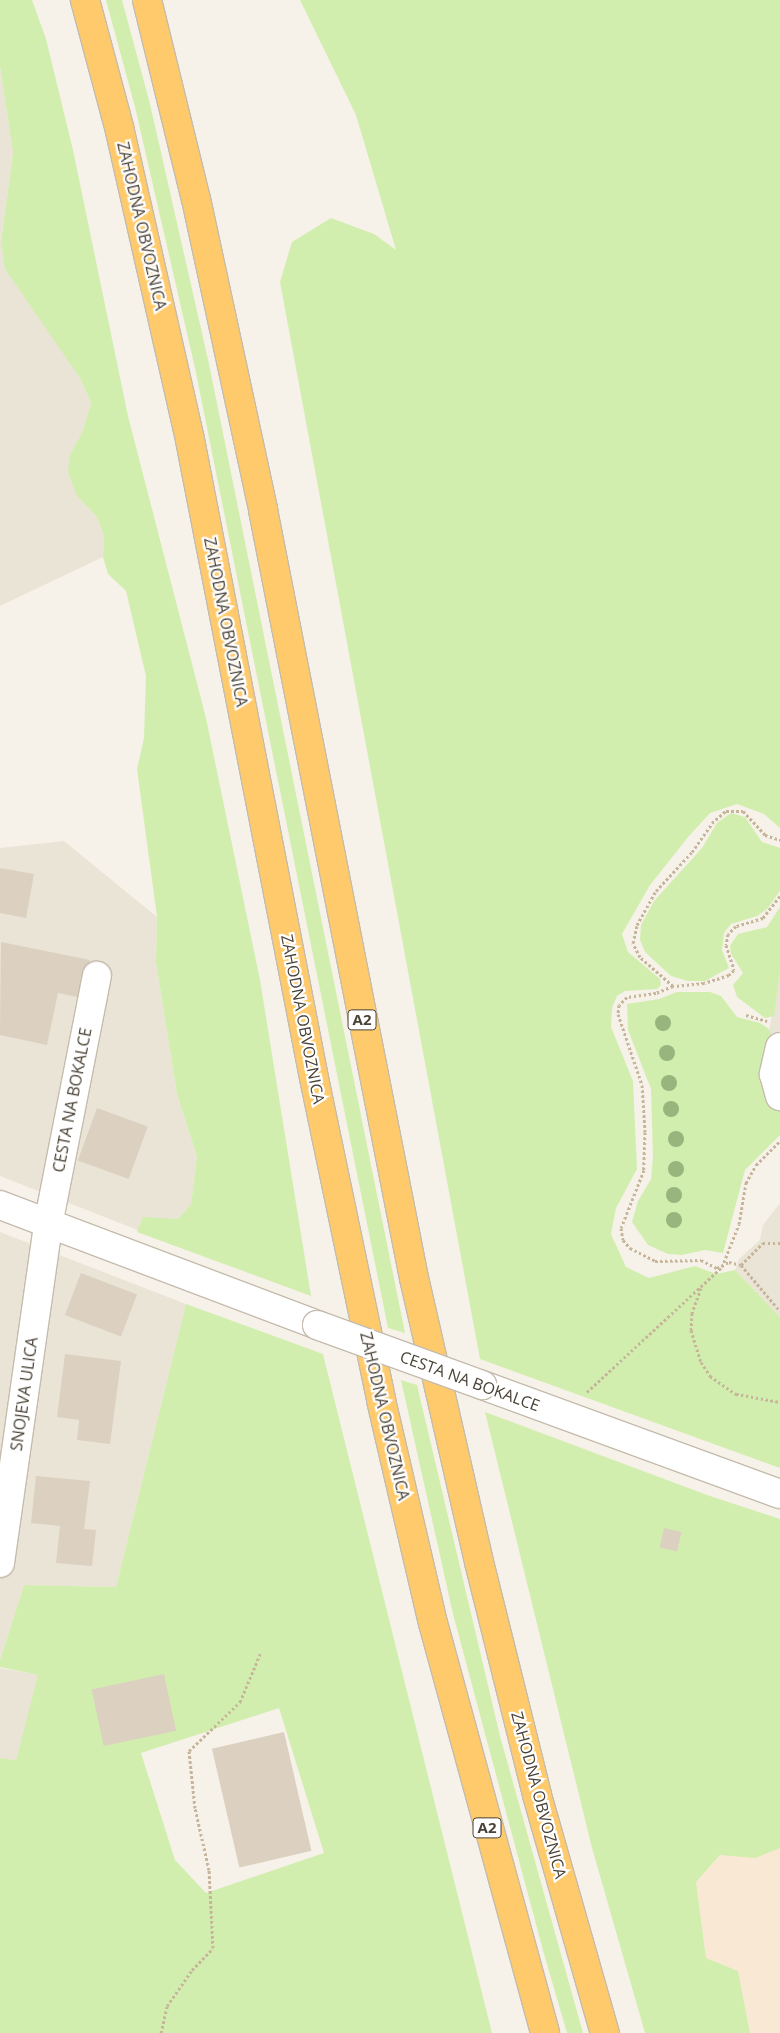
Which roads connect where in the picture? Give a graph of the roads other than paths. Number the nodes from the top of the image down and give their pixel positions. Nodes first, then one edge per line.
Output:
1 (85, 0) edge
2 (147, 0) edge
3 (97, 976) dead end
4 (780, 1047) edge
5 (780, 1096) edge
6 (0, 1205) edge
7 (48, 1225) junction
8 (780, 1494) edge
9 (0, 1563) edge
10 (545, 2033) edge
11 (605, 2033) edge

1 - 10 highway, ZAHODNA OBVOZNICA / A2
2 - 11 highway, ZAHODNA OBVOZNICA / A2
3 - 7 street, CESTA NA BOKALCE
4 - 5 street
6 - 7 street, CESTA NA BOKALCE
7 - 8 street, CESTA NA BOKALCE, bridge
7 - 9 street, SNOJEVA ULICA

